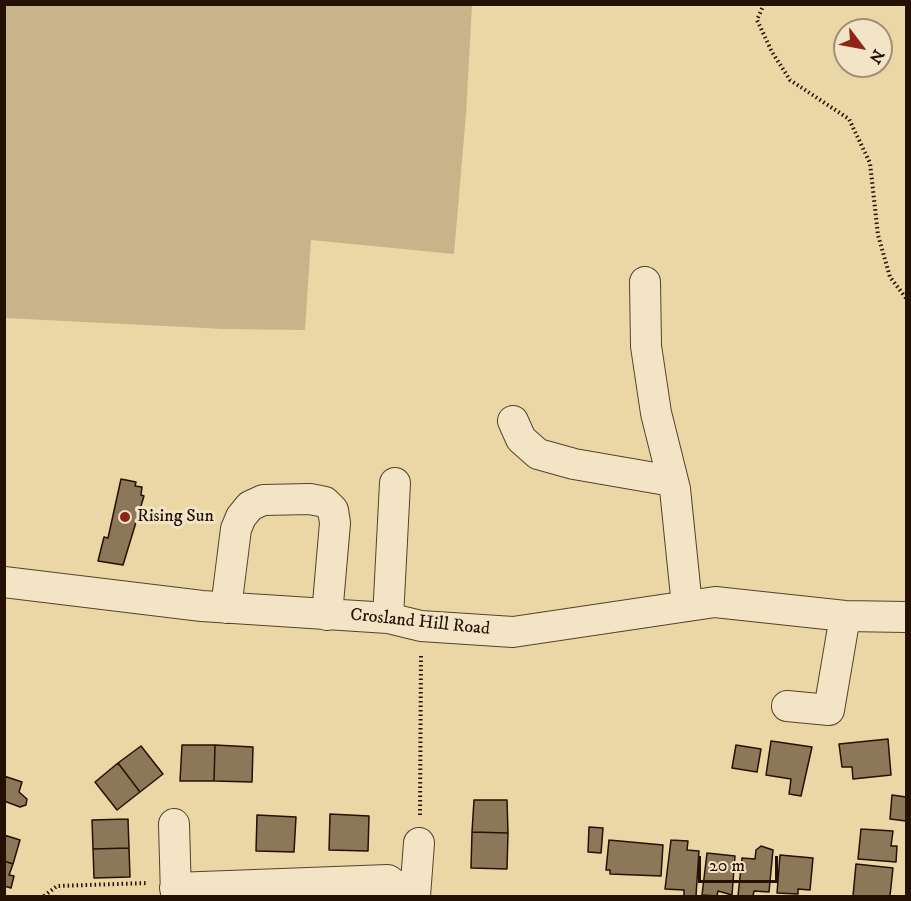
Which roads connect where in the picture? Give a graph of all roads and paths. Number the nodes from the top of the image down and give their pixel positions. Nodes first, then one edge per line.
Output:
1 (764, 4) edge
2 (645, 282) dead end
3 (906, 298) edge
4 (513, 421) dead end
5 (672, 481) junction
6 (395, 483) dead end
7 (4, 582) edge
8 (687, 606) junction
9 (226, 608) junction
10 (327, 615) junction
11 (845, 616) junction
12 (906, 617) edge
13 (387, 618) junction
14 (421, 626) junction
15 (787, 706) dead end
16 (174, 824) dead end
17 (419, 843) joint
18 (175, 892) edge
19 (44, 897) edge
20 (410, 897) edge
21 (415, 897) edge

1 - 3 path
2 - 5 street
4 - 5 street
5 - 8 street
6 - 13 street
7 - 9 street, Crosland Hill Road
8 - 11 street, Crosland Hill Road
8 - 14 street, Crosland Hill Road
9 - 10 street, Crosland Hill Road
9 - 10 street
10 - 13 street, Crosland Hill Road
11 - 12 street, Crosland Hill Road
11 - 15 street
13 - 14 street, Crosland Hill Road
14 - 17 path
16 - 18 street
17 - 21 street
18 - 19 path
18 - 20 street

